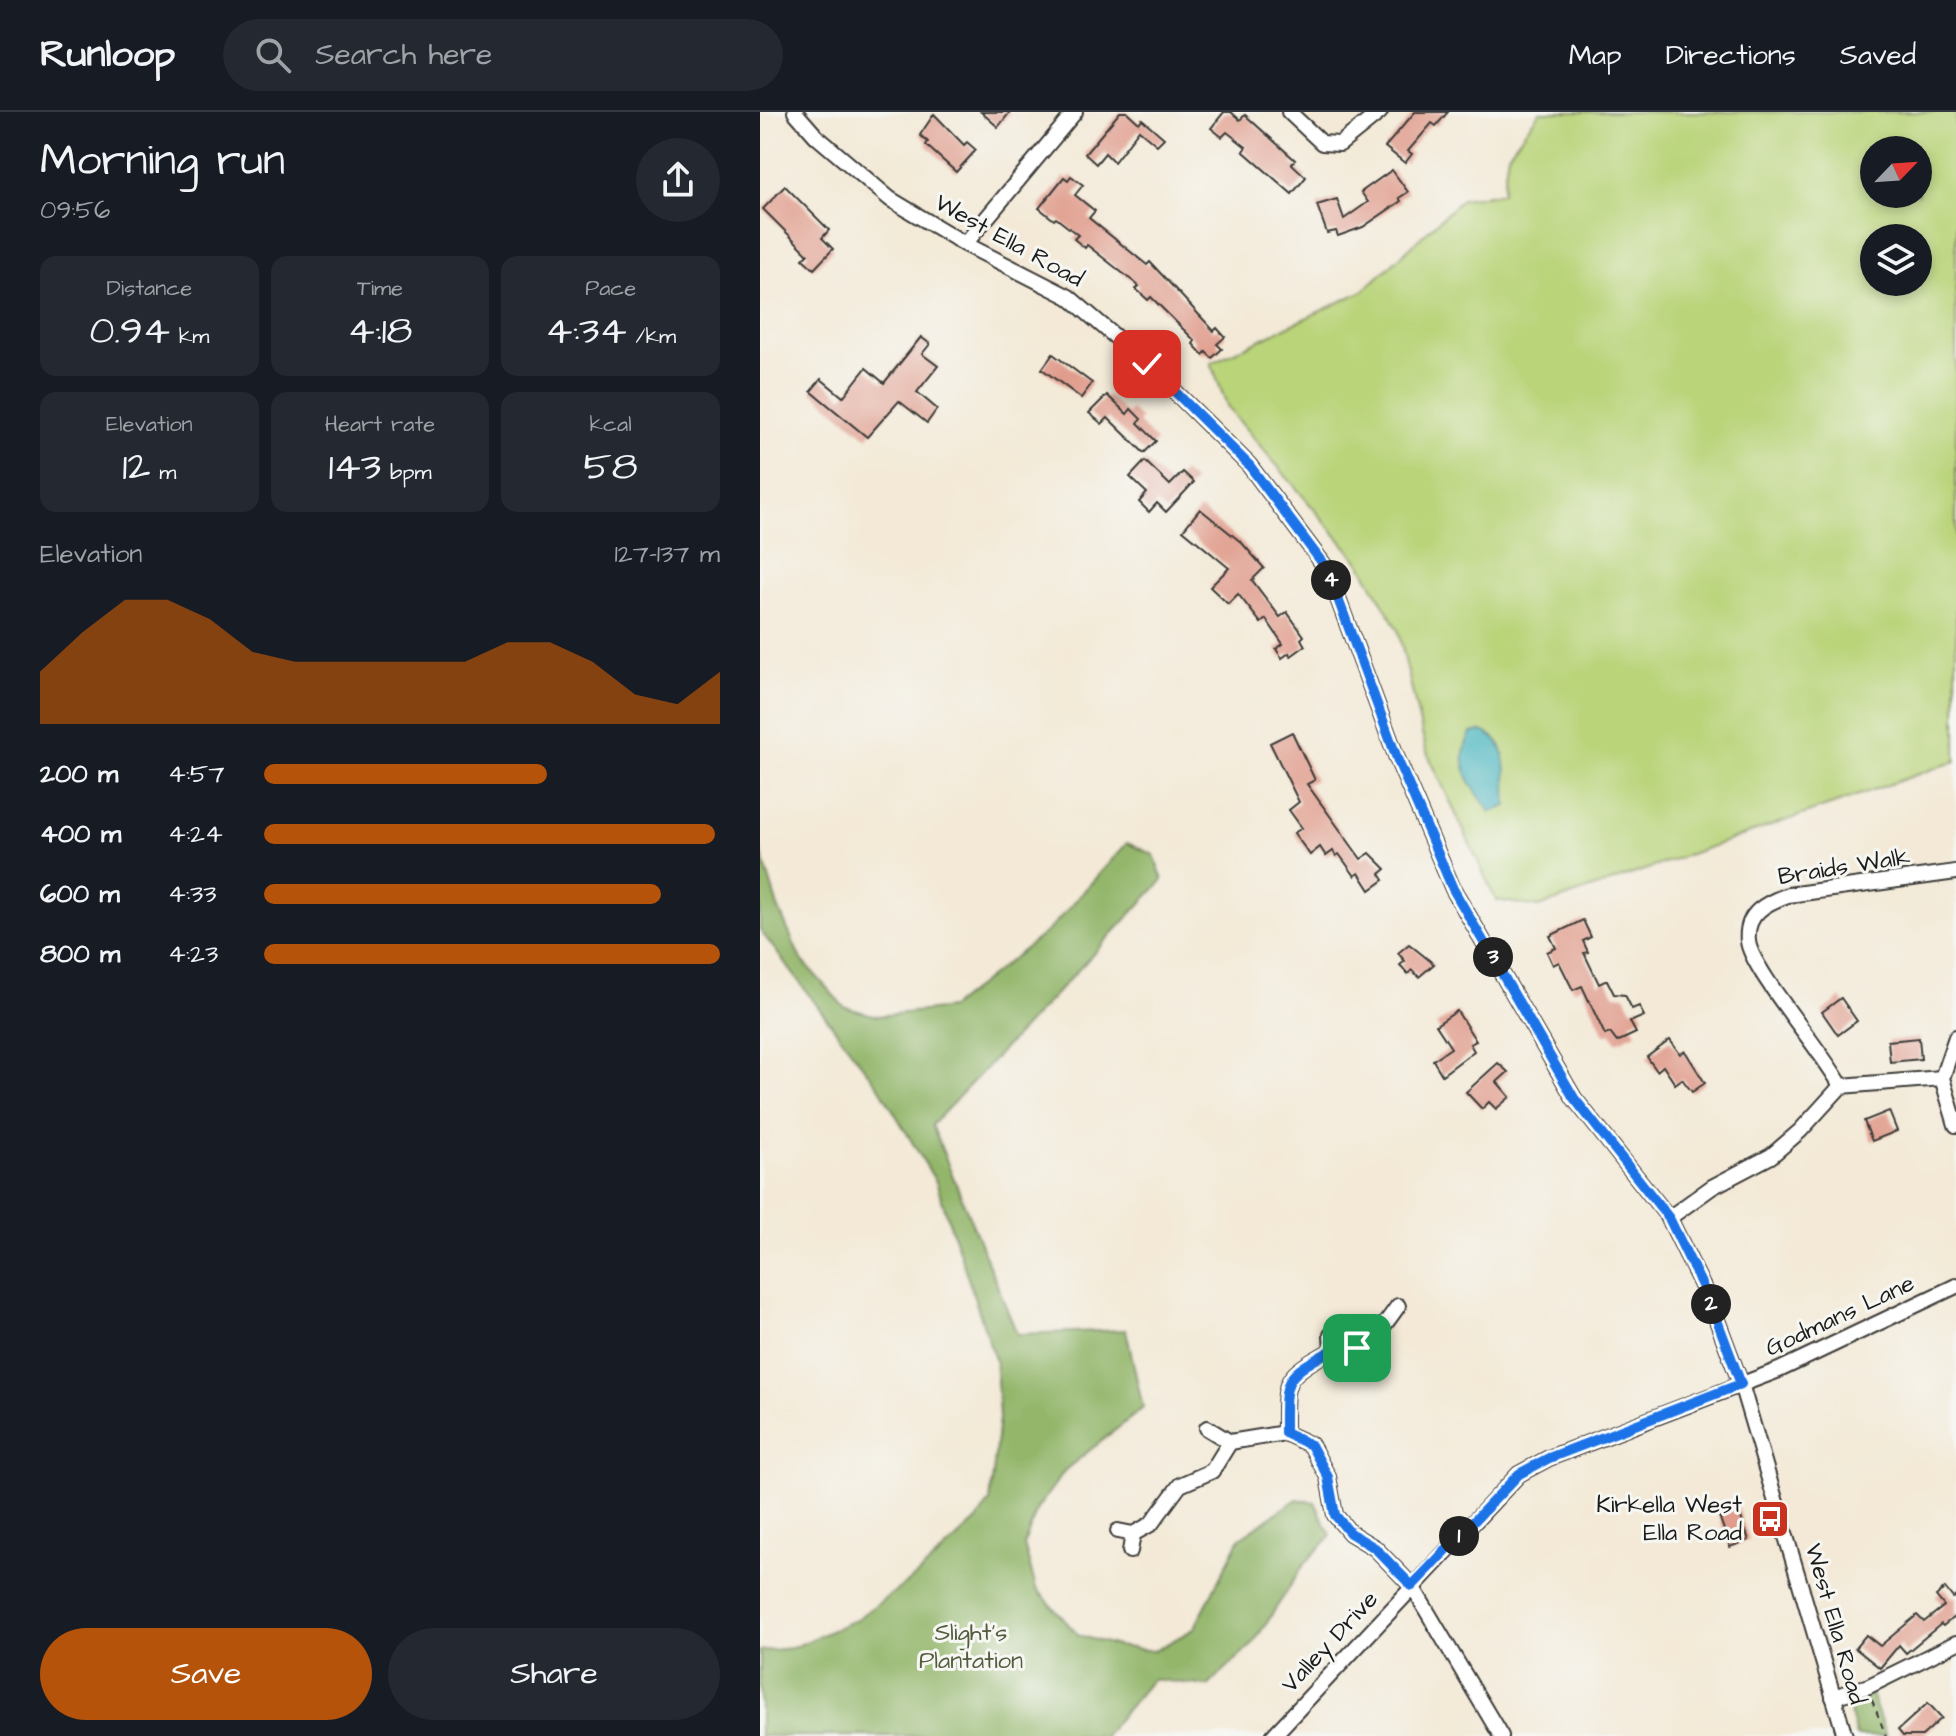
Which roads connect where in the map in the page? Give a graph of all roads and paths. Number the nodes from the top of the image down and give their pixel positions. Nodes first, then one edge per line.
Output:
1 (795, 112) edge
2 (1075, 112) edge
3 (1289, 112) edge
4 (1380, 112) edge
5 (965, 244) junction
6 (1956, 872) edge
7 (1956, 1037) edge
8 (1942, 1078) junction
9 (1841, 1086) junction
10 (1956, 1125) edge
11 (1669, 1218) junction
12 (1956, 1286) edge
13 (1398, 1306) dead end
14 (1741, 1384) junction
15 (1207, 1428) dead end
16 (1285, 1433) junction
17 (1230, 1442) junction
18 (1130, 1551) dead end
19 (1412, 1586) junction
20 (1956, 1643) edge
21 (1869, 1686) junction
22 (1833, 1697) junction
23 (1273, 1736) edge
24 (1501, 1736) edge
25 (1845, 1736) edge
26 (1886, 1736) edge

1 - 5 street, West Ella Road
2 - 5 street
3 - 4 street
5 - 11 street, West Ella Road
6 - 9 street, Braids Walk
7 - 8 street
8 - 9 street
8 - 10 street
9 - 11 street
11 - 14 street, West Ella Road
12 - 14 street, Godmans Lane
13 - 16 street
14 - 19 street, Valley Drive
14 - 22 street, West Ella Road
15 - 17 street
16 - 17 street
16 - 19 street
17 - 18 street
19 - 23 street, Valley Drive
19 - 24 street
20 - 21 street
21 - 22 street
21 - 26 path
22 - 25 street, West Ella Road

